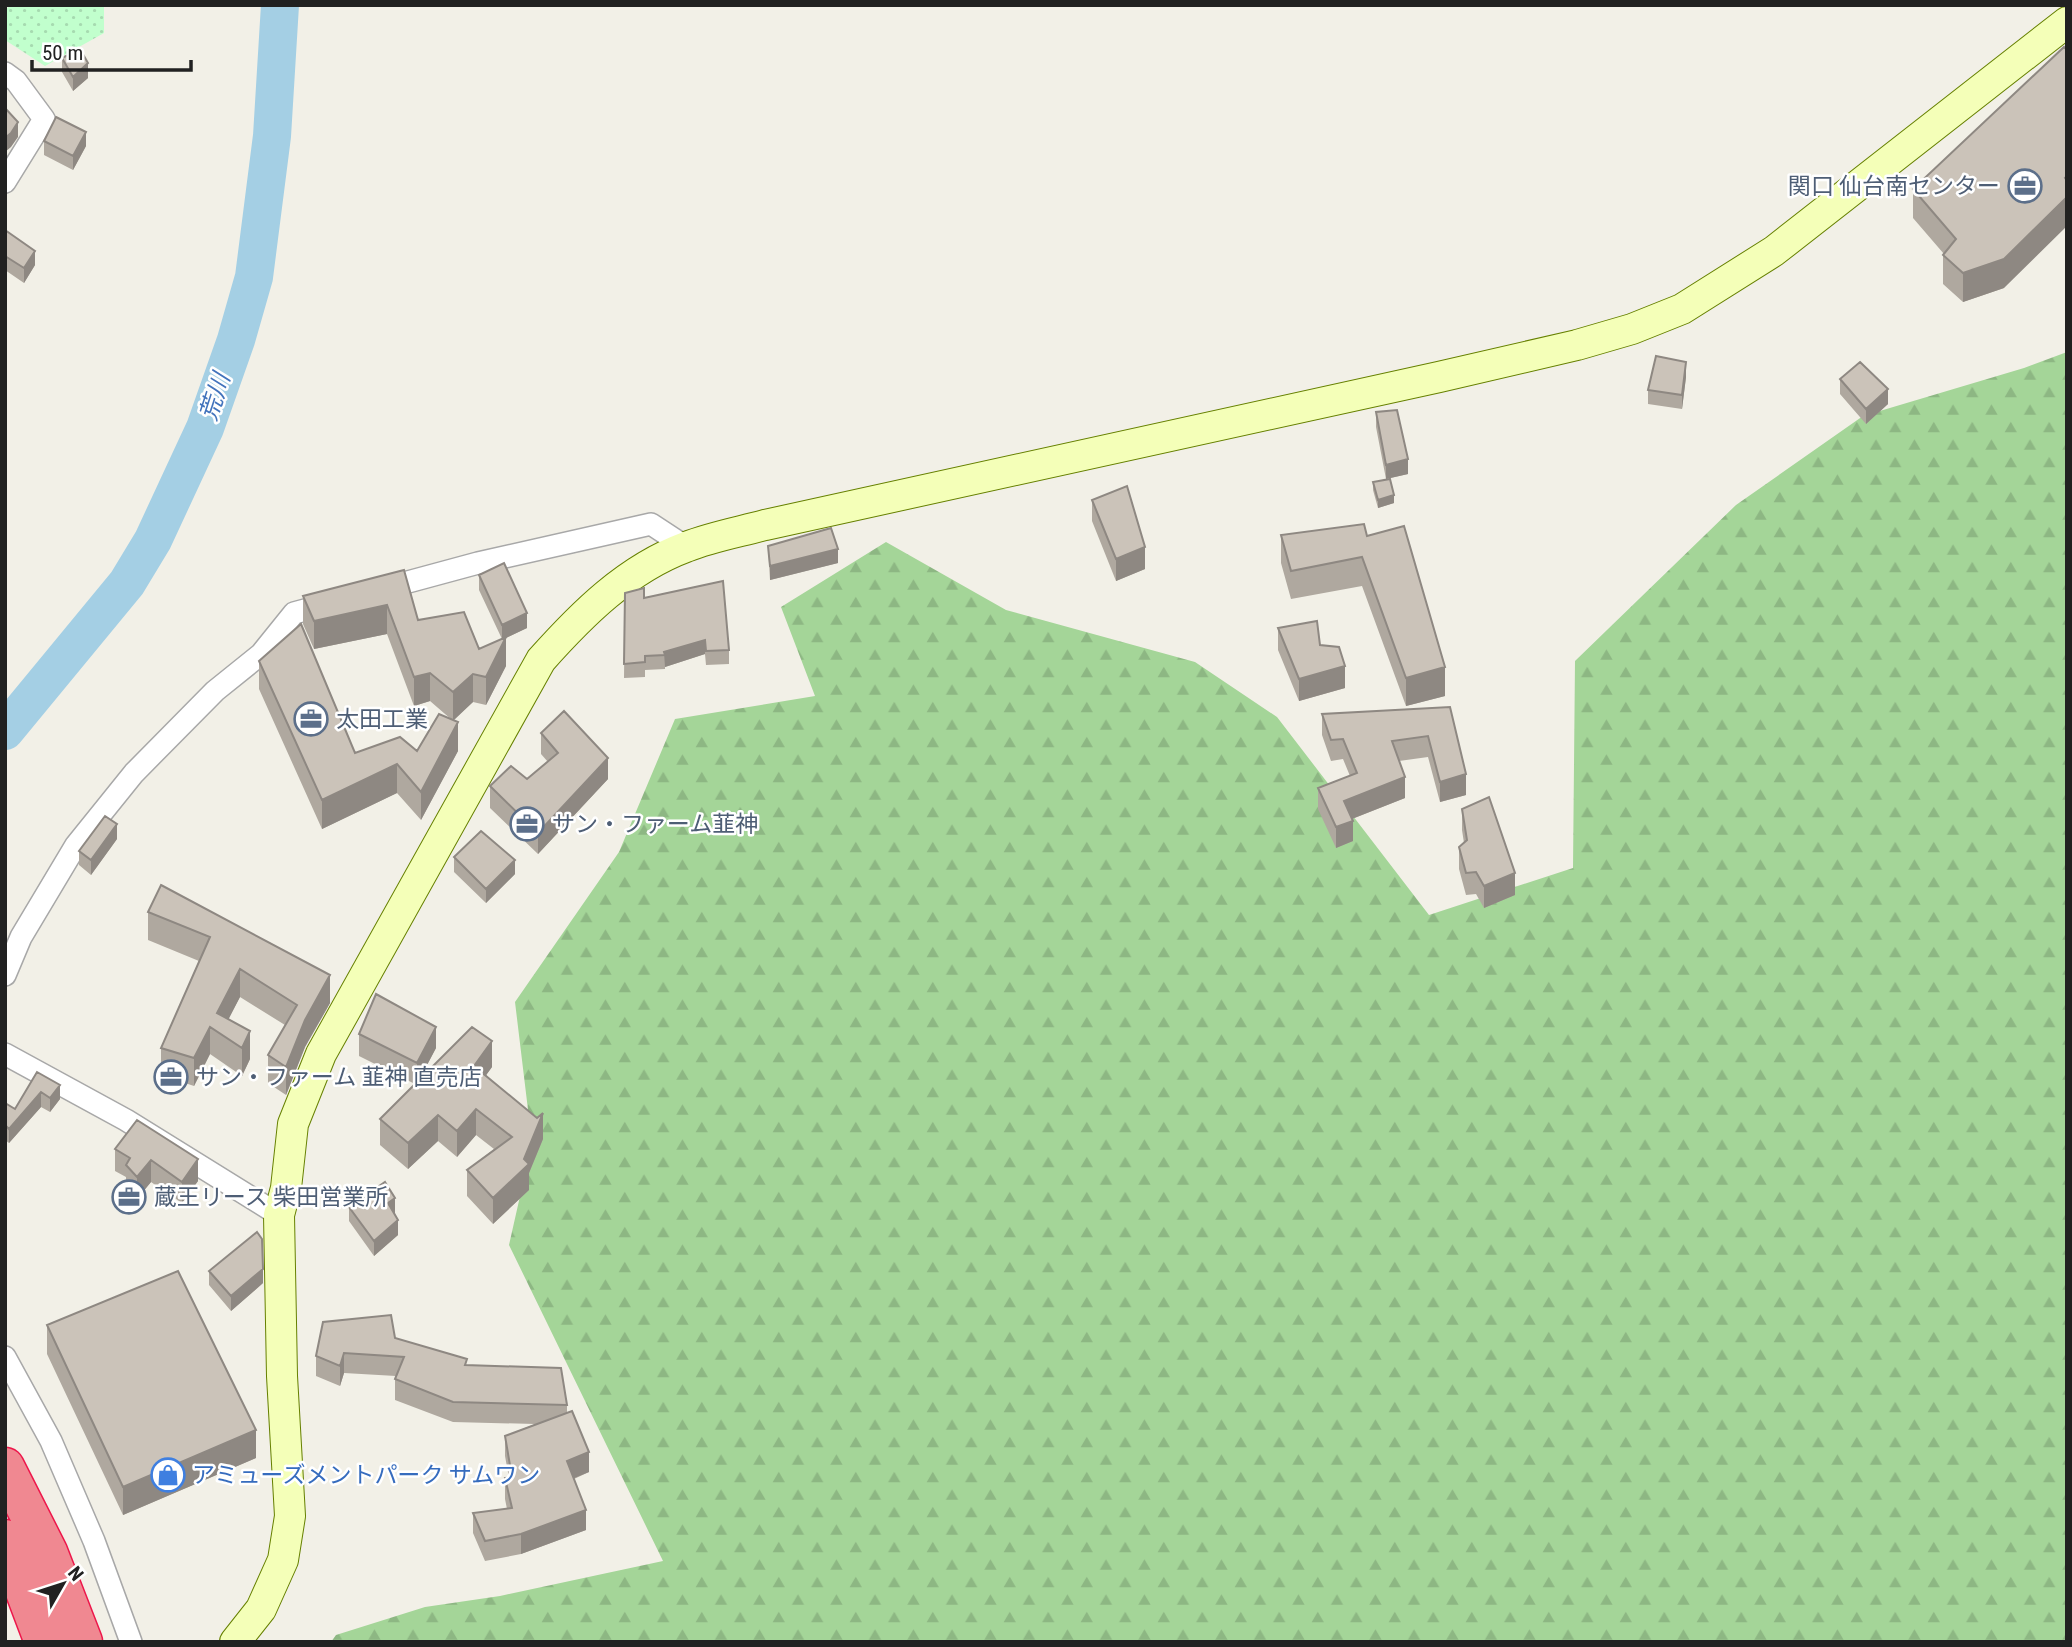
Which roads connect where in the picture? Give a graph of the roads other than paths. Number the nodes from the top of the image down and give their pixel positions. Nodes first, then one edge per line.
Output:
1 (2067, 22) edge
2 (9, 80) edge
3 (5, 182) edge
4 (686, 547) junction
5 (5, 975) edge
6 (5, 1054) edge
7 (279, 1215) junction
8 (5, 1357) edge
9 (5, 1467) edge
10 (5, 1539) edge
11 (44, 1642) edge
12 (83, 1642) edge
13 (131, 1642) edge
14 (235, 1642) edge

1 - 4 street
2 - 3 street
4 - 5 street
4 - 7 street
6 - 7 street
7 - 14 street
8 - 13 street
9 - 12 highway
10 - 11 highway

